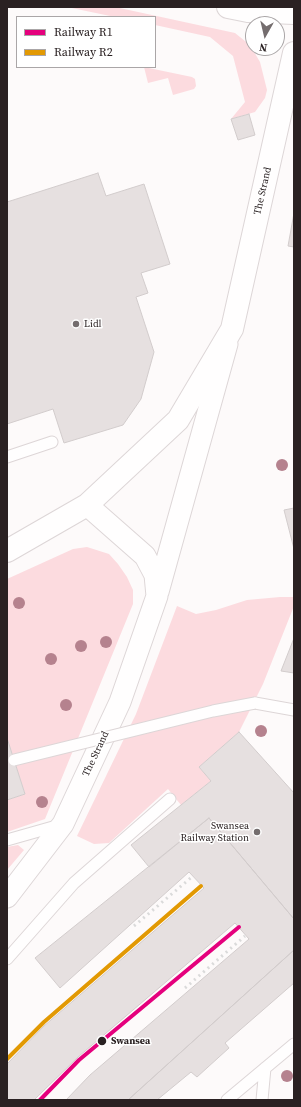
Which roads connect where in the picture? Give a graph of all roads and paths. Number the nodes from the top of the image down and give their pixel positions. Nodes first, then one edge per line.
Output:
1 (228, 7) edge
2 (294, 13) edge
3 (294, 53) edge
4 (232, 330) junction
5 (52, 442) dead end
6 (7, 457) edge
7 (87, 506) junction
8 (7, 551) edge
9 (157, 596) junction
10 (294, 710) edge
11 (14, 760) dead end
12 (170, 799) dead end
13 (63, 824) junction
14 (7, 840) edge
15 (7, 897) edge
16 (7, 959) edge
17 (294, 1044) edge
18 (265, 1068) junction
19 (227, 1100) edge
20 (262, 1100) edge

1 - 2 street
3 - 4 street, The Strand
4 - 7 street, The Strand
4 - 9 street, The Strand
5 - 6 lane
7 - 8 street, The Strand
7 - 9 street, The Strand
9 - 13 street, The Strand
10 - 11 lane, bridge
12 - 16 lane
13 - 14 lane
13 - 15 street, The Strand
17 - 18 lane
18 - 19 lane
18 - 20 lane

